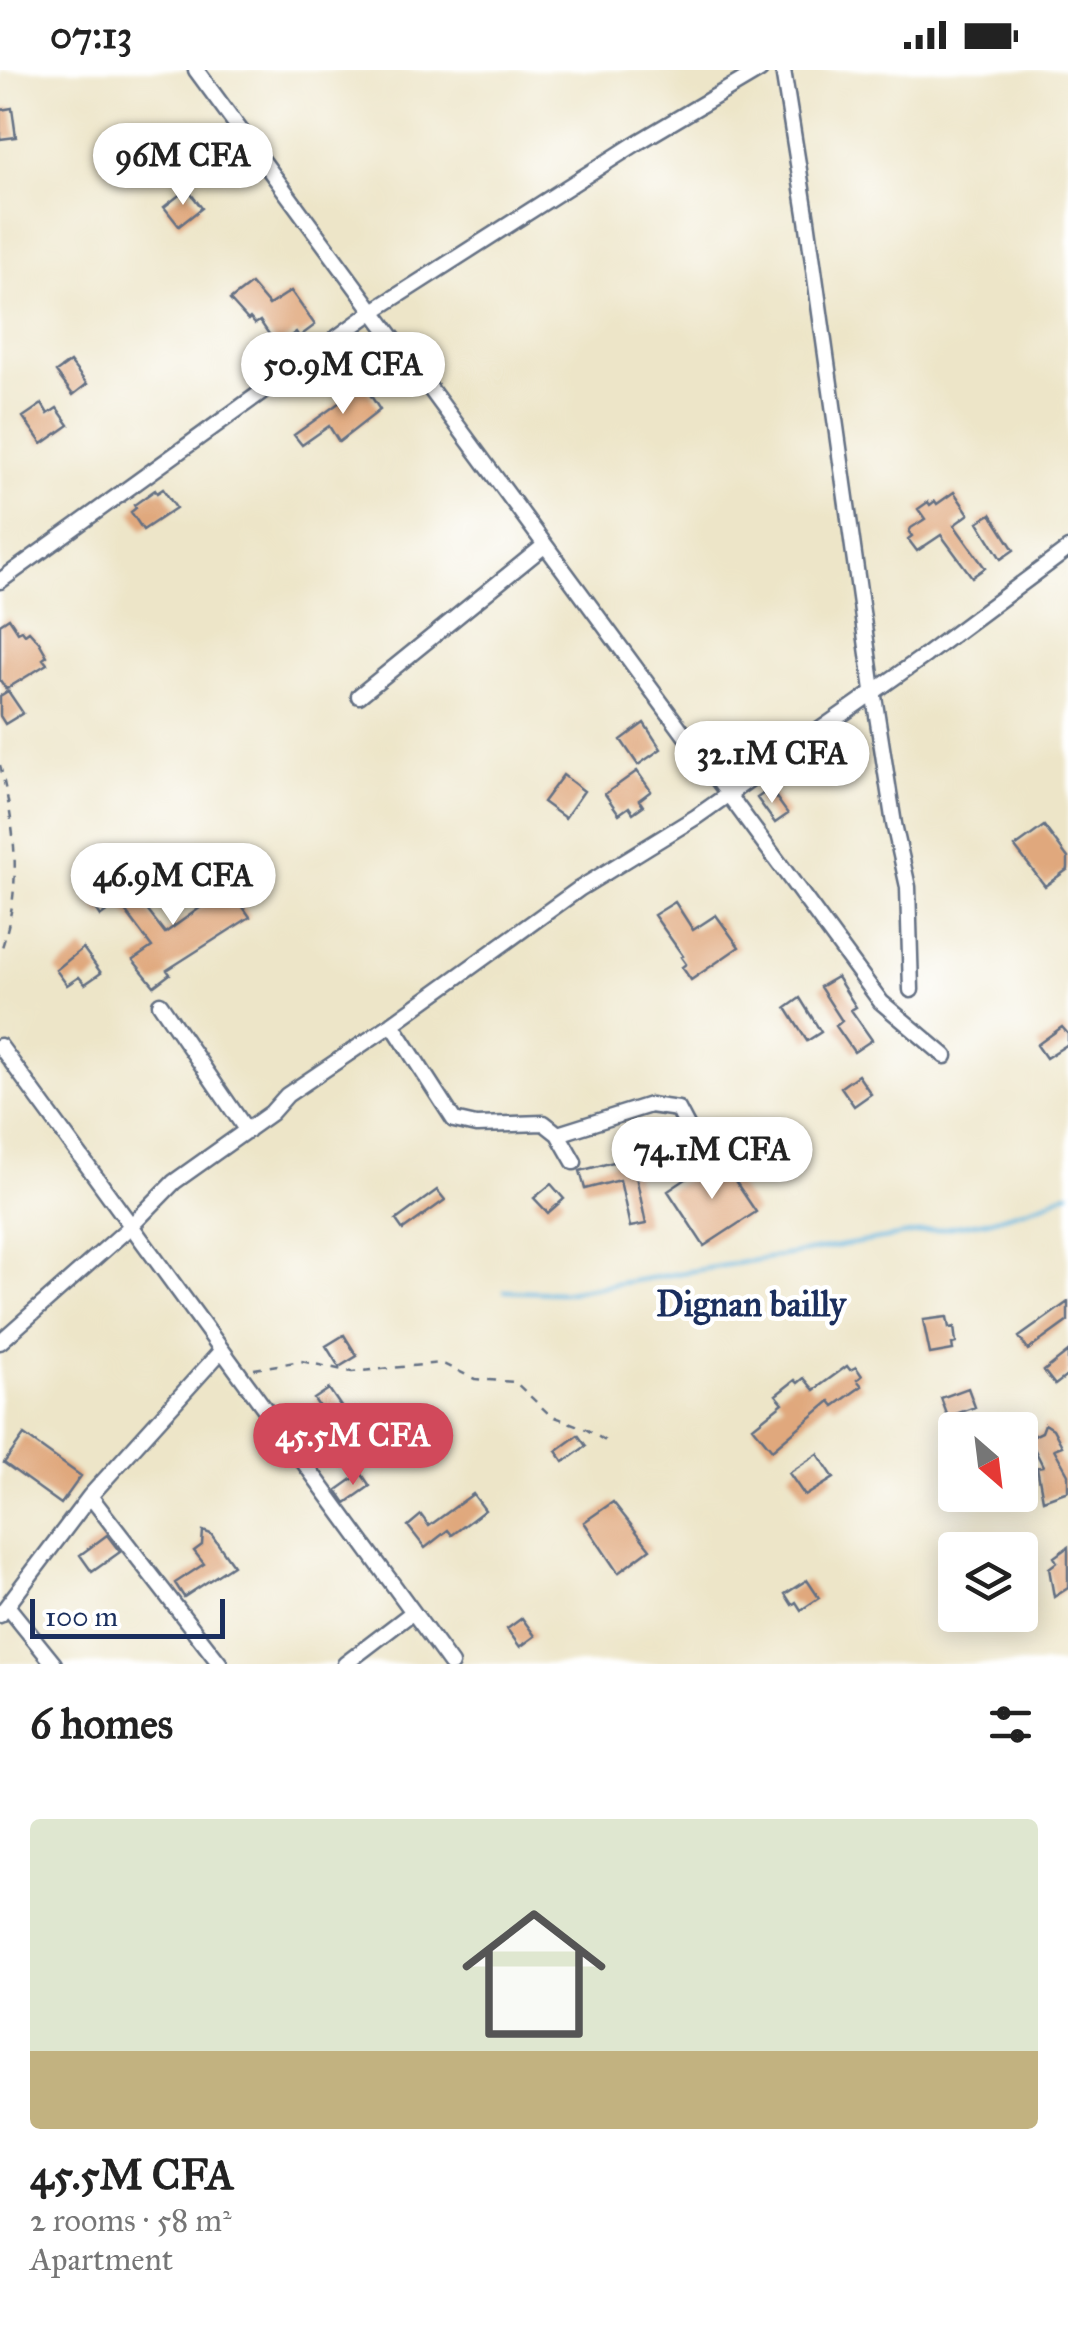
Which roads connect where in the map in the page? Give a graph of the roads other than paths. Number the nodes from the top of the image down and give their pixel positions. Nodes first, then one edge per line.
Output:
1 (196, 70) edge
2 (760, 70) edge
3 (783, 70) edge
4 (376, 310) junction
5 (545, 545) junction
6 (1068, 549) edge
7 (0, 581) edge
8 (873, 690) junction
9 (359, 696) dead end
10 (728, 794) junction
11 (912, 990) dead end
12 (160, 1004) dead end
13 (392, 1024) junction
14 (0, 1046) edge
15 (945, 1056) dead end
16 (247, 1131) junction
17 (558, 1134) junction
18 (698, 1147) dead end
19 (574, 1162) dead end
20 (131, 1226) junction
21 (0, 1342) edge
22 (222, 1350) junction
23 (90, 1496) junction
24 (4, 1611) edge
25 (413, 1612) junction
26 (54, 1664) edge
27 (220, 1664) edge
28 (345, 1664) edge
29 (450, 1664) edge

1 - 4 street
2 - 4 street
3 - 8 street
4 - 5 street
4 - 7 street
5 - 9 street
5 - 10 street
6 - 8 street
8 - 10 street
8 - 11 street
10 - 13 street
10 - 15 street
12 - 16 street
13 - 16 street
13 - 17 street
14 - 20 street
16 - 20 street
17 - 18 street
17 - 19 street
20 - 21 street
20 - 22 street
22 - 23 street
22 - 25 street
23 - 24 street
23 - 27 street
24 - 26 street
25 - 28 street
25 - 29 street

